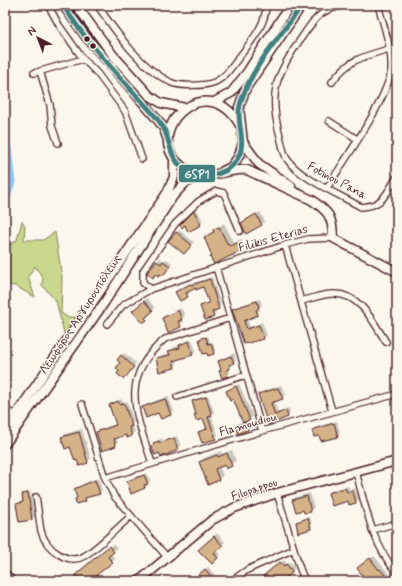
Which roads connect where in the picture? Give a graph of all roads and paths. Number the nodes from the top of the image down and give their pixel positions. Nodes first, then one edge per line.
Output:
1 (48, 5) edge
2 (63, 5) edge
3 (76, 5) edge
4 (97, 5) edge
5 (266, 5) edge
6 (290, 5) edge
7 (302, 5) edge
8 (356, 5) edge
9 (378, 5) edge
10 (389, 49) junction
11 (83, 59) junction
12 (40, 71) junction
13 (34, 73) dead end
14 (332, 82) dead end
15 (214, 102) junction
16 (185, 108) junction
17 (329, 121) dead end
18 (241, 127) junction
19 (357, 139) junction
20 (169, 141) junction
21 (243, 142) junction
22 (58, 143) dead end
23 (174, 158) junction
24 (142, 159) dead end
25 (219, 174) junction
26 (202, 176) junction
27 (397, 176) edge
28 (327, 188) junction
29 (170, 194) junction
30 (314, 201) junction
31 (240, 231) dead end
32 (333, 238) junction
33 (285, 245) junction
34 (216, 267) junction
35 (397, 272) edge
36 (151, 289) junction
37 (301, 301) junction
38 (230, 318) junction
39 (107, 324) dead end
40 (386, 342) dead end
41 (246, 375) junction
42 (397, 394) edge
43 (177, 397) dead end
44 (82, 404) dead end
45 (7, 410) dead end
46 (332, 411) junction
47 (15, 416) junction
48 (5, 431) edge
49 (262, 431) junction
50 (5, 444) edge
51 (397, 461) edge
52 (152, 463) junction
53 (356, 472) junction
54 (105, 478) junction
55 (278, 493) junction
56 (36, 497) dead end
57 (131, 516) junction
58 (397, 523) edge
59 (372, 530) junction
60 (294, 549) junction
61 (167, 557) junction
62 (5, 572) edge
63 (397, 574) edge
64 (13, 581) edge
65 (139, 581) edge
66 (231, 581) edge
67 (305, 581) edge

1 - 11 street
2 - 20 main road
3 - 16 main road
4 - 5 street
6 - 15 main road
7 - 18 main road
8 - 28 street, Fotinou Pana
9 - 10 street
10 - 14 street
10 - 19 street
11 - 12 street
11 - 24 street
12 - 13 street
12 - 22 street
15 - 16 main road
15 - 18 main road
16 - 20 main road
17 - 19 street
18 - 21 main road
19 - 28 street
20 - 23 main road
21 - 25 main road
21 - 30 main road
23 - 26 main road
23 - 29 main road
25 - 26 main road
25 - 30 main road
26 - 29 main road
27 - 28 street, Fotinou Pana
29 - 47 main road, Λεωφόρος Αργυρουπόλεως
29 - 50 main road, Λεωφόρος Αργυρουπόλεως
30 - 32 main road
31 - 36 street
32 - 33 street, Filikis Eterias
32 - 35 main road, Filikis Eterias
33 - 34 street, Filikis Eterias
33 - 37 street
34 - 36 street, Filikis Eterias
34 - 38 street
36 - 39 street, Filikis Eterias
37 - 40 street
37 - 46 street
38 - 41 street
38 - 52 street
41 - 43 street
41 - 49 street
42 - 46 street, Flamoudiou
44 - 54 street
45 - 47 street
46 - 49 street, Flamoudiou
47 - 48 main road, Λεωφόρος Αργυρουπόλεως
49 - 52 street, Flamoudiou
51 - 53 main road, Filopappou
52 - 54 street, Flamoudiou
53 - 55 main road, Filopappou
53 - 59 street
54 - 57 street
55 - 60 street
55 - 61 main road, Filopappou
56 - 57 street
57 - 61 street
58 - 59 street
59 - 63 street
60 - 66 street
60 - 67 street
61 - 65 main road, Filopappou
62 - 64 street

